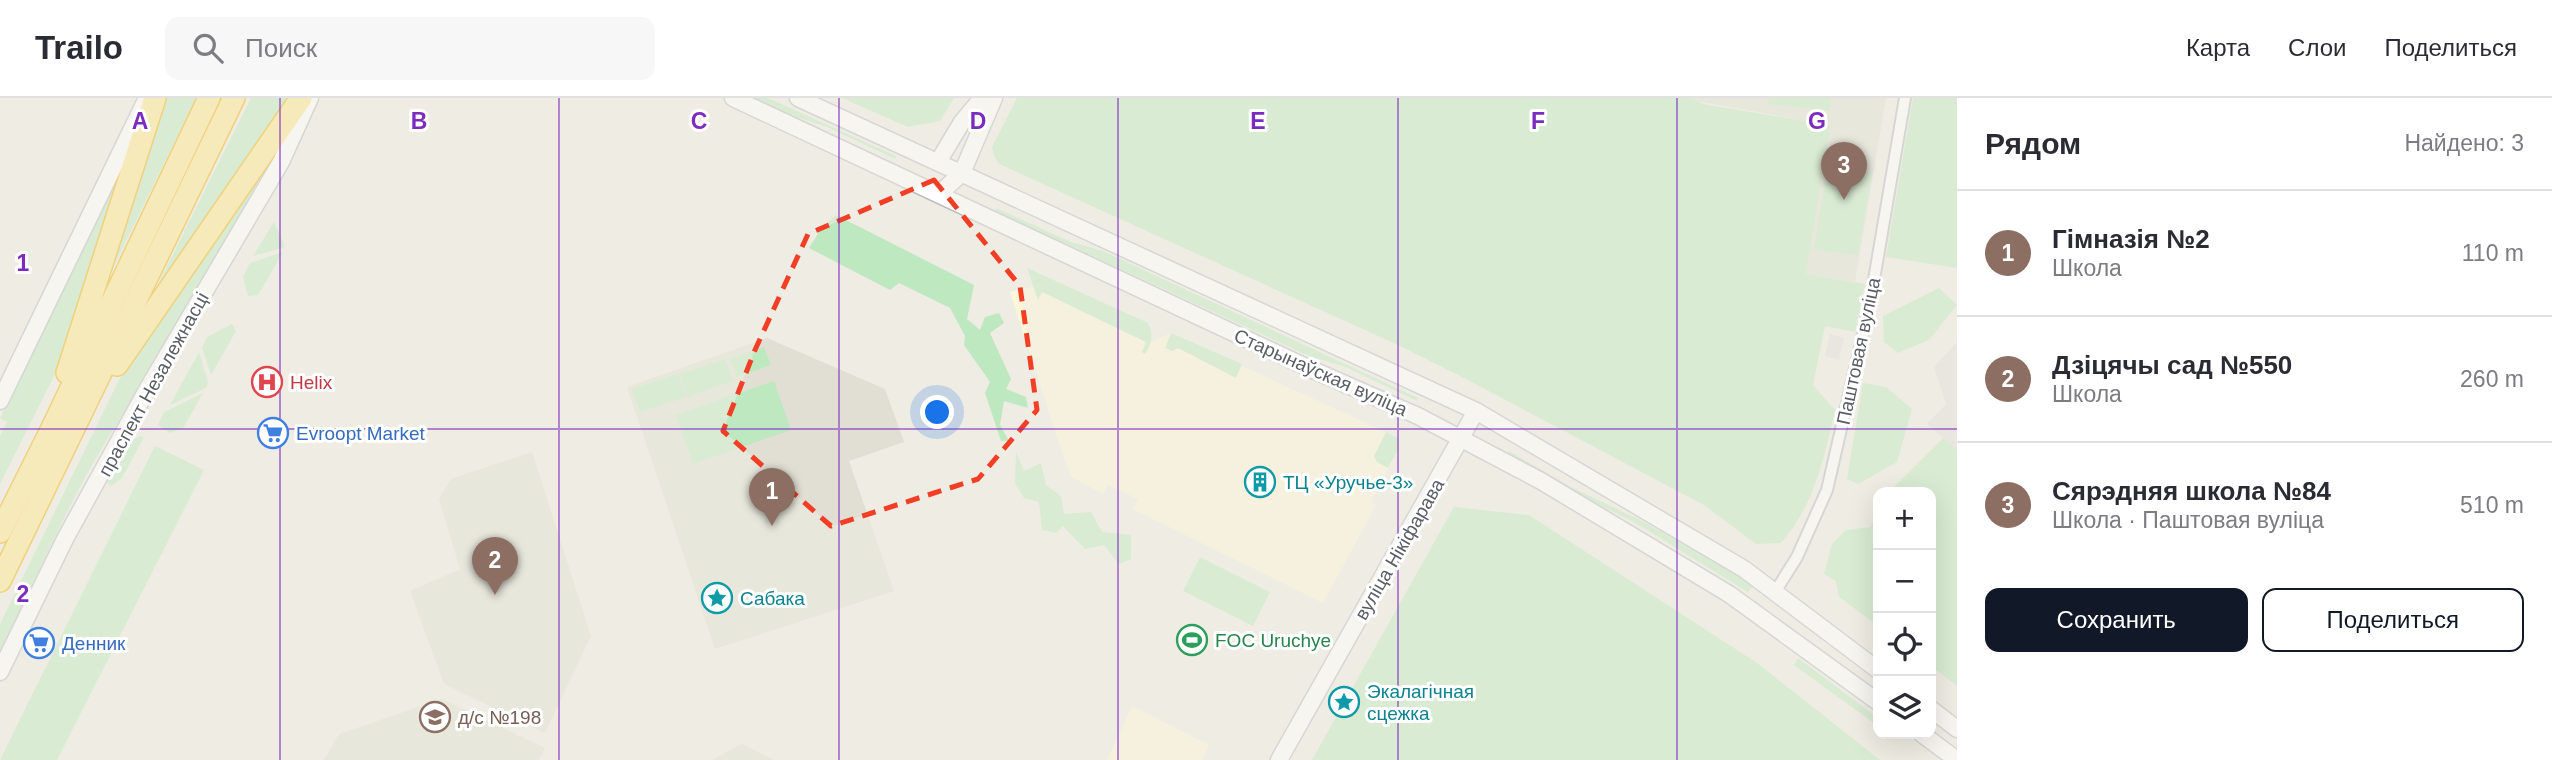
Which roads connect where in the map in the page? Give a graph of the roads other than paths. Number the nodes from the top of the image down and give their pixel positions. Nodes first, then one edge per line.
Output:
1 (147, 98) edge
2 (155, 98) edge
3 (209, 98) edge
4 (233, 98) edge
5 (301, 98) edge
6 (310, 98) edge
7 (733, 98) edge
8 (798, 98) edge
9 (982, 98) edge
10 (994, 98) edge
11 (1905, 98) edge
12 (938, 162) junction
13 (962, 173) junction
14 (939, 194) junction
15 (0, 401) edge
16 (1476, 411) junction
17 (61, 432) junction
18 (1461, 440) junction
19 (0, 532) edge
20 (0, 581) edge
21 (1775, 592) junction
22 (1759, 614) junction
23 (1873, 666) edge
24 (0, 672) edge
25 (1873, 698) edge
26 (1936, 713) edge
27 (1957, 729) edge
28 (1929, 739) edge
29 (1279, 760) edge
30 (1957, 760) edge

1 - 15 main road
2 - 17 highway
3 - 17 highway
4 - 17 highway
5 - 17 highway
6 - 24 main road, праспект Незалежнасці
7 - 14 main road, Старынаўская вуліца
8 - 12 main road, Старынаўская вуліца
9 - 12 main road
10 - 13 main road
11 - 21 street, Паштовая вуліца
12 - 13 main road, Старынаўская вуліца
12 - 14 main road
13 - 14 main road
13 - 16 main road, Старынаўская вуліца
14 - 18 main road, Старынаўская вуліца
16 - 18 main road, вуліца Нікіфарава
16 - 21 main road, Старынаўская вуліца
17 - 19 highway
17 - 20 highway
18 - 22 main road, Старынаўская вуліца
18 - 29 main road, вуліца Нікіфарава
21 - 22 main road
21 - 23 main road, Старынаўская вуліца
22 - 25 main road, Старынаўская вуліца
26 - 27 main road
28 - 30 main road

